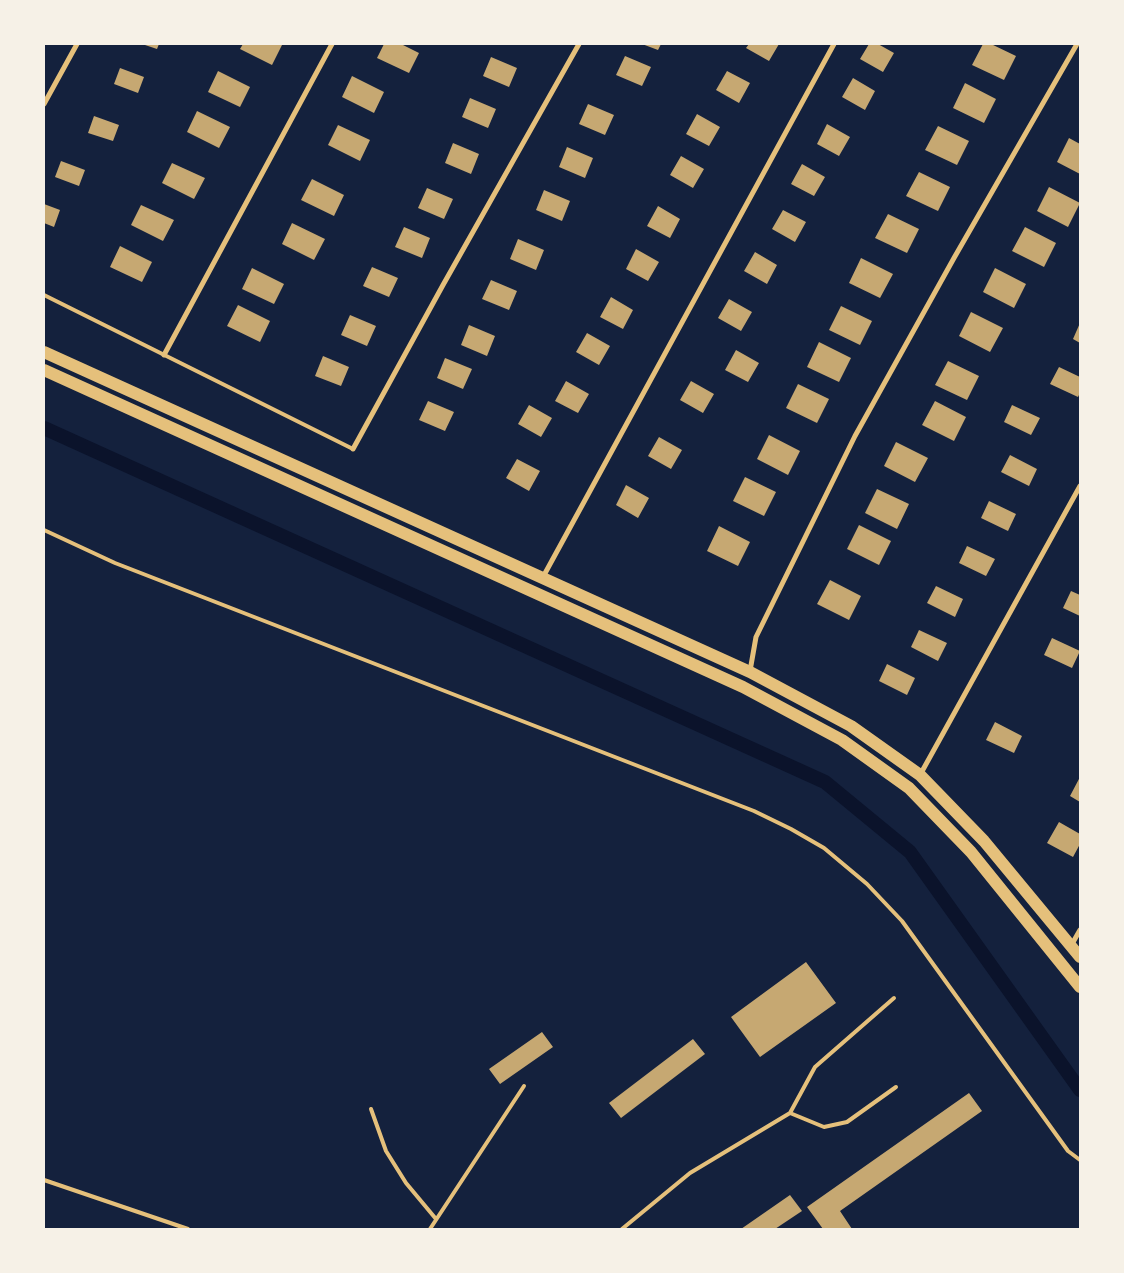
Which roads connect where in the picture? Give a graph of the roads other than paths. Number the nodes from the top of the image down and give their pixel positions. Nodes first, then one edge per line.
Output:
1 (77, 44) edge
2 (332, 44) edge
3 (579, 44) edge
4 (834, 44) edge
5 (1079, 44) edge
6 (44, 104) edge
7 (44, 295) edge
8 (44, 352) edge
9 (164, 355) junction
10 (44, 370) edge
11 (353, 449) joint
12 (1080, 486) edge
13 (44, 530) edge
14 (542, 578) junction
15 (750, 672) junction
16 (920, 775) junction
17 (1080, 930) edge
18 (1071, 945) junction
19 (1080, 957) edge
20 (1080, 987) edge
21 (894, 998) dead end
22 (524, 1086) dead end
23 (896, 1087) dead end
24 (371, 1109) dead end
25 (790, 1113) junction
26 (1080, 1160) edge
27 (44, 1180) edge
28 (436, 1219) junction
29 (188, 1229) edge
30 (430, 1229) edge
31 (622, 1229) edge

1 - 6 street
2 - 9 street
3 - 11 street
4 - 14 street
5 - 15 street
7 - 9 lane
8 - 14 highway
9 - 11 lane
10 - 20 highway
12 - 16 street
13 - 26 lane
14 - 15 highway
15 - 16 highway
16 - 18 highway
17 - 18 street
18 - 19 highway
21 - 25 lane
22 - 28 lane
23 - 25 lane
24 - 28 lane
25 - 31 lane
27 - 29 lane
28 - 30 lane

